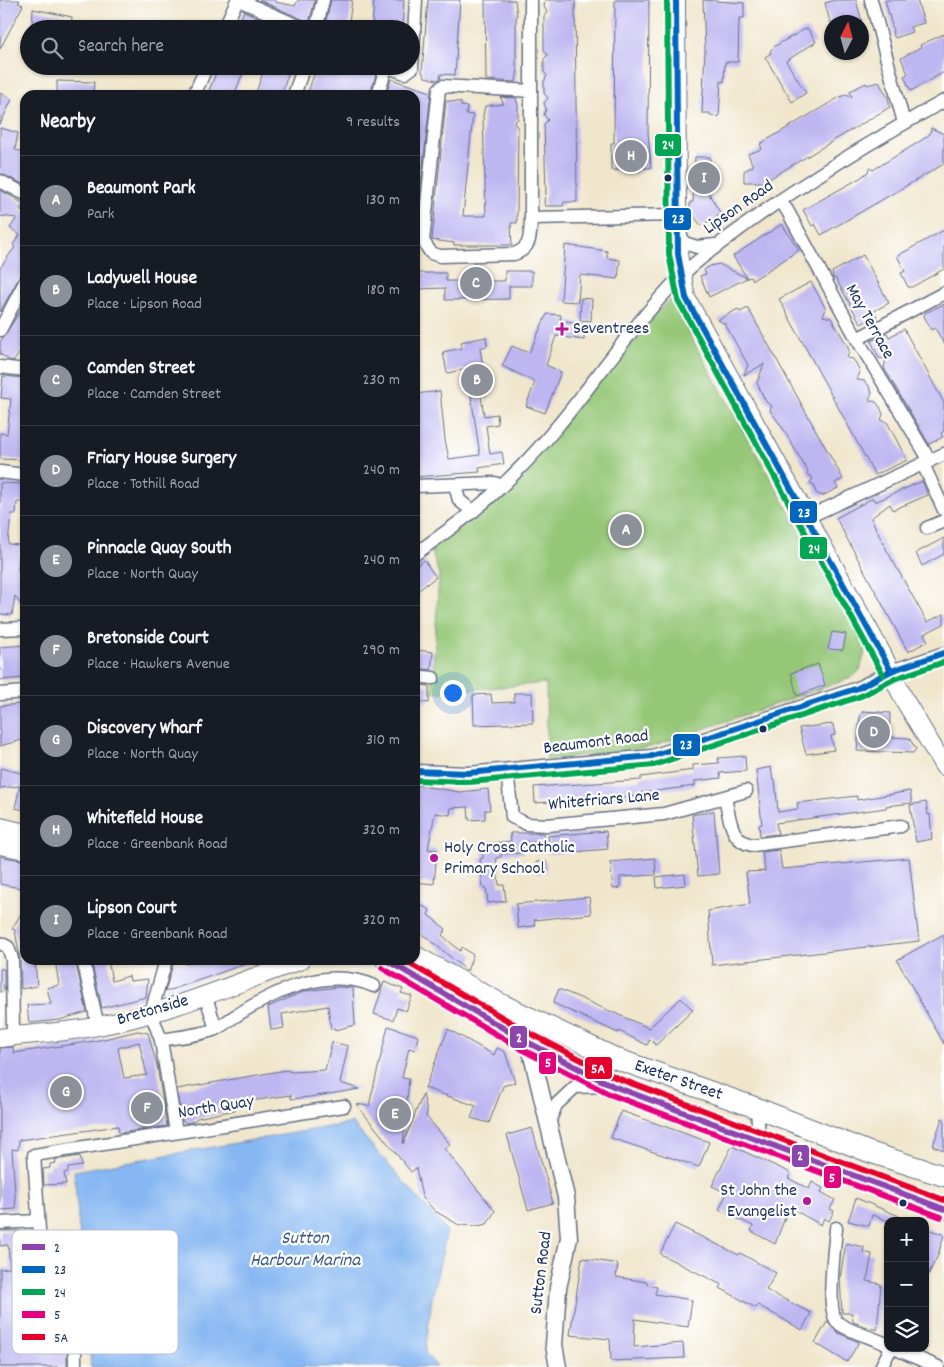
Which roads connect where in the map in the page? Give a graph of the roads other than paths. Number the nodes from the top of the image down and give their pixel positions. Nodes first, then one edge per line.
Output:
1 (238, 0) edge
2 (323, 0) edge
3 (416, 0) edge
4 (531, 0) edge
5 (676, 0) edge
6 (871, 0) edge
7 (254, 3) edge
8 (228, 20) edge
9 (287, 20) edge
10 (318, 20) edge
11 (415, 20) edge
12 (203, 75) edge
13 (301, 75) edge
14 (383, 75) edge
15 (196, 90) edge
16 (296, 90) edge
17 (379, 90) edge
18 (531, 91) junction
19 (944, 101) edge
20 (904, 123) junction
21 (0, 181) edge
22 (20, 191) edge
23 (779, 200) junction
24 (531, 218) junction
25 (678, 222) junction
26 (716, 245) junction
27 (682, 275) junction
28 (20, 292) edge
29 (944, 292) edge
30 (0, 330) edge
31 (858, 338) junction
32 (0, 367) edge
33 (20, 369) edge
34 (944, 454) edge
35 (926, 463) junction
36 (0, 472) edge
37 (20, 474) edge
38 (455, 485) junction
39 (420, 486) edge
40 (500, 486) junction
41 (944, 510) edge
42 (473, 512) junction
43 (806, 518) junction
44 (944, 521) edge
45 (927, 528) dead end
46 (420, 551) edge
47 (20, 628) edge
48 (0, 629) edge
49 (944, 653) edge
50 (891, 671) junction
51 (420, 677) edge
52 (433, 678) dead end
53 (20, 692) edge
54 (0, 694) edge
55 (944, 766) edge
56 (507, 770) junction
57 (420, 771) edge
58 (746, 791) dead end
59 (725, 798) junction
60 (901, 826) dead end
61 (0, 828) edge
62 (20, 833) edge
63 (0, 844) edge
64 (20, 848) edge
65 (0, 943) edge
66 (420, 959) edge
67 (84, 965) edge
68 (164, 965) edge
69 (287, 965) edge
70 (395, 965) edge
71 (374, 986) dead end
72 (205, 994) junction
73 (501, 1004) junction
74 (150, 1013) junction
75 (98, 1026) junction
76 (216, 1029) junction
77 (6, 1037) edge
78 (161, 1040) junction
79 (529, 1043) junction
80 (613, 1086) junction
81 (344, 1106) dead end
82 (757, 1108) junction
83 (548, 1125) junction
84 (176, 1132) junction
85 (759, 1139) junction
86 (944, 1176) edge
87 (944, 1209) edge
88 (38, 1221) junction
89 (0, 1224) edge
90 (836, 1228) dead end
91 (39, 1230) edge
92 (884, 1343) edge
93 (890, 1352) edge
94 (902, 1352) edge
95 (75, 1354) edge
96 (944, 1363) edge
97 (75, 1367) edge
98 (558, 1367) edge
99 (881, 1367) edge
100 (938, 1367) edge
101 (943, 1367) edge

1 - 7 street
1 - 8 street
2 - 10 street
3 - 11 street
4 - 18 street
5 - 25 main road
6 - 20 street
7 - 9 street
12 - 15 street
13 - 16 street
14 - 17 street
18 - 24 street
18 - 24 street
19 - 20 street, Lipson Road
20 - 23 street, Lipson Road
21 - 22 street
23 - 26 street, Lipson Road
23 - 31 street, May Terrace
24 - 25 street
25 - 26 street
25 - 27 main road
26 - 27 street, Lipson Road
27 - 40 street, Lipson Road
27 - 43 main road
28 - 30 street
29 - 31 street
31 - 35 street, May Terrace
32 - 33 street
34 - 35 street
35 - 41 street, May Terrace
35 - 43 street
36 - 37 street
38 - 39 street
38 - 40 street
38 - 42 street
40 - 42 street, Lipson Road
42 - 46 street, Lipson Road
43 - 50 main road
44 - 45 street
47 - 48 street
49 - 50 street, Beaumont Road
50 - 55 main road
50 - 56 street, Beaumont Road
51 - 52 street
53 - 54 street
56 - 57 street, Beaumont Road
56 - 59 street, Whitefriars Lane
58 - 59 street, Whitefriars Lane
59 - 60 street
61 - 62 main road
63 - 64 main road
65 - 77 street
66 - 73 main road, Exeter Street
67 - 75 street
68 - 74 street
69 - 72 main road, Bretonside
70 - 79 main road, Exeter Street
71 - 76 street
72 - 74 main road, Bretonside
72 - 76 street
73 - 79 main road
73 - 82 main road, Exeter Street
74 - 75 main road, Bretonside
74 - 78 street
75 - 77 main road, Bretonside
76 - 78 street
78 - 84 street
79 - 80 main road, Exeter Street
79 - 83 street, Sutton Road
80 - 83 street
80 - 85 main road, Exeter Street
81 - 84 street, North Quay
82 - 85 street
82 - 86 main road, Exeter Street
83 - 98 street, Sutton Road
84 - 88 street, North Quay
85 - 87 main road, Exeter Street
88 - 89 street
88 - 91 street
90 - 92 street
93 - 99 street
94 - 100 street
95 - 97 street
96 - 101 street

